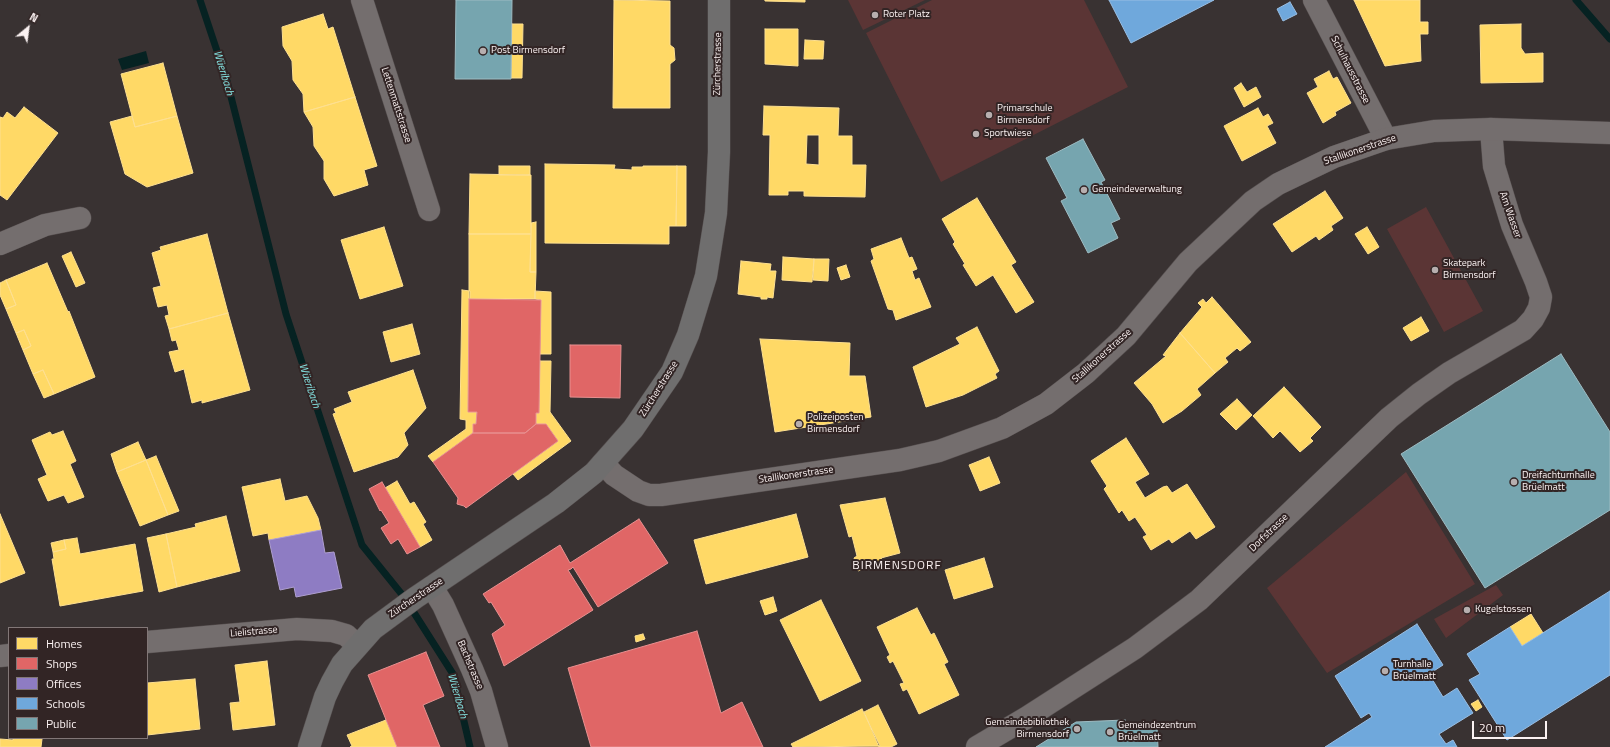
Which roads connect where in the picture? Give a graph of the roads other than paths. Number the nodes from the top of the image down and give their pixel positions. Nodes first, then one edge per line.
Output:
1 (362, 0) edge
2 (719, 0) edge
3 (1314, 0) edge
4 (1491, 129) junction
5 (1610, 133) edge
6 (1386, 139) junction
7 (429, 210) dead end
8 (80, 218) dead end
9 (0, 244) edge
10 (1541, 297) joint
11 (603, 463) junction
12 (423, 592) junction
13 (148, 642) edge
14 (357, 645) junction
15 (309, 747) edge
16 (497, 747) edge
17 (977, 747) edge

1 - 7 street, Lettenmattstrasse
2 - 11 main road, Zürcherstrasse
3 - 6 street, Schulhausstrasse
4 - 5 street, Stallikonerstrasse
4 - 6 street, Stallikonerstrasse
4 - 10 street, Am Wasser
6 - 11 street, Stallikonerstrasse
8 - 9 street
10 - 17 street, Dorfstrasse
11 - 12 main road, Zürcherstrasse
12 - 14 main road, Zürcherstrasse
12 - 16 street, Bachstrasse
13 - 14 street, Lielistrasse
14 - 15 main road, Zürcherstrasse

